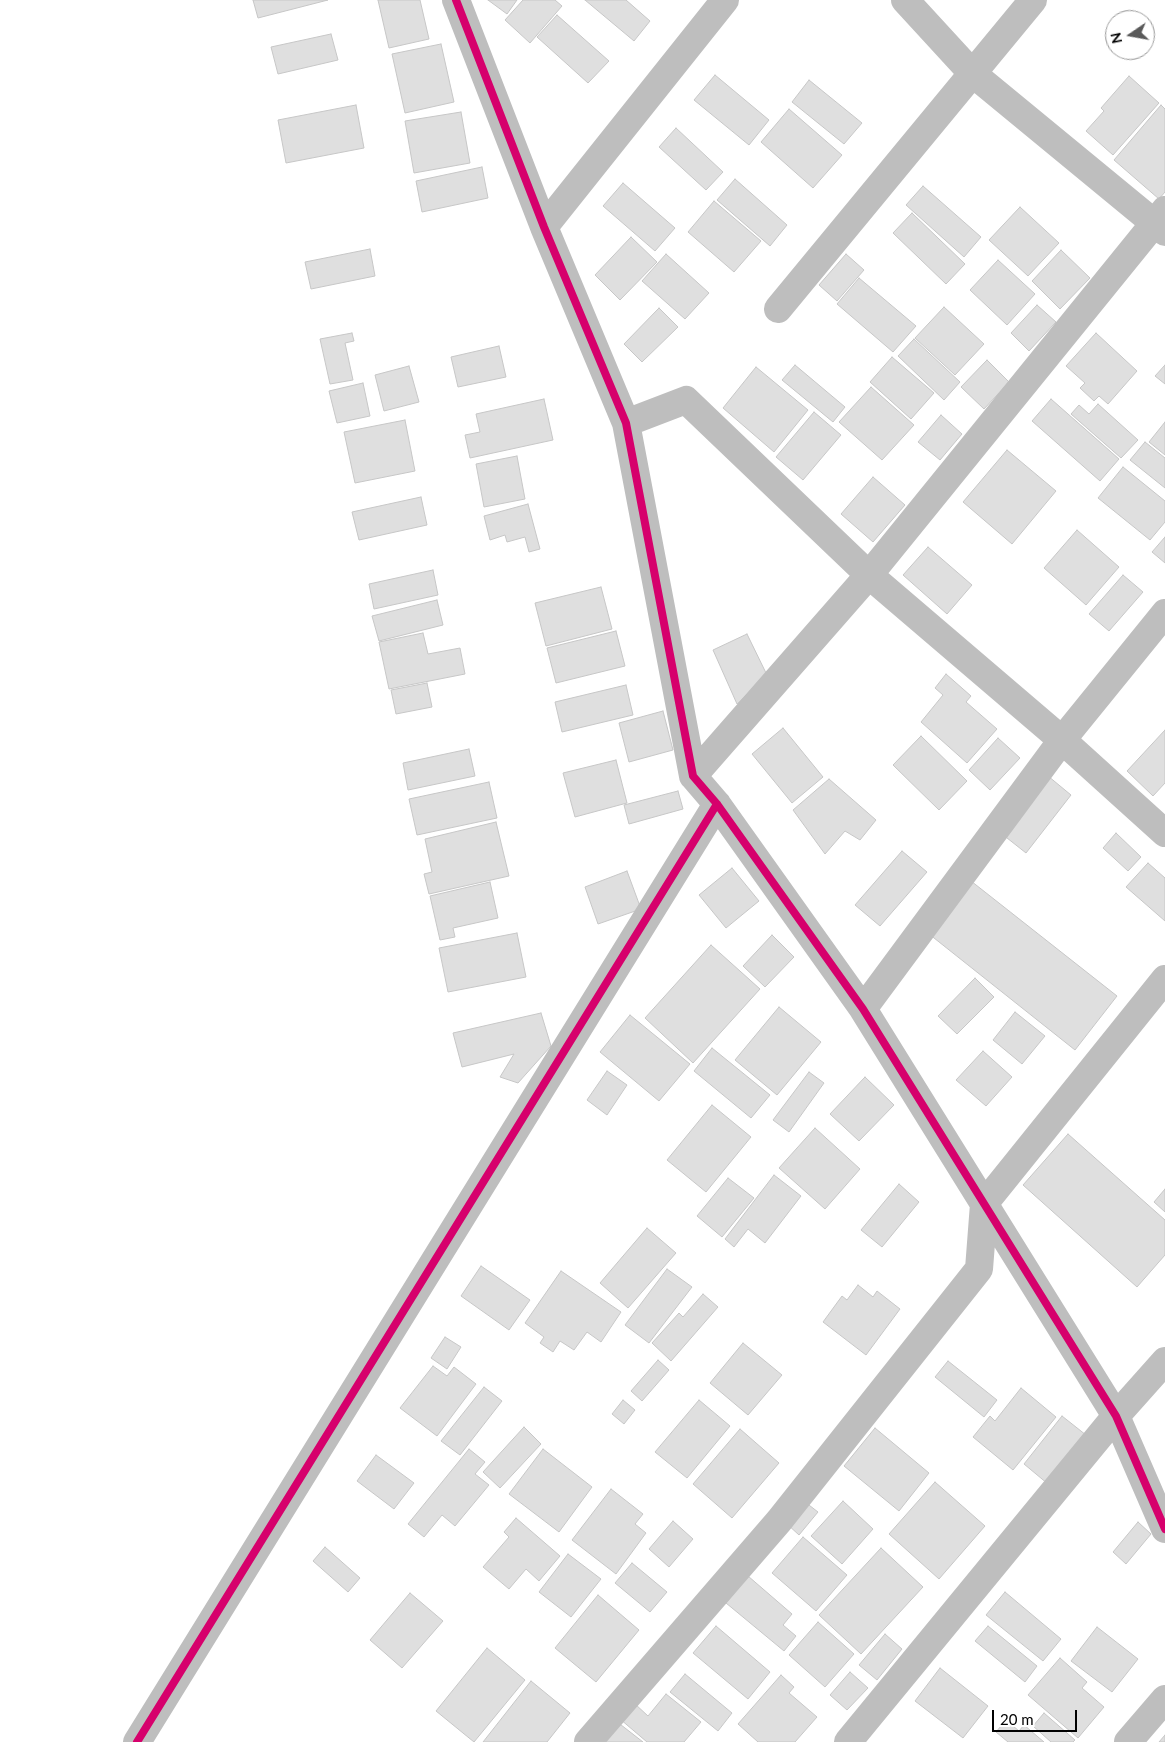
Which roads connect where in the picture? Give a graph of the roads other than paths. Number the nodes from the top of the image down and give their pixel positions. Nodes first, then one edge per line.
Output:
1 (456, 0) edge
2 (725, 0) edge
3 (905, 0) edge
4 (1033, 0) edge
5 (972, 73) junction
6 (1161, 221) edge
7 (544, 227) junction
8 (778, 309) dead end
9 (626, 423) junction
10 (869, 575) junction
11 (1165, 613) edge
12 (1062, 740) junction
13 (693, 776) junction
14 (717, 804) junction
15 (1165, 832) edge
16 (1165, 979) edge
17 (863, 1009) junction
18 (984, 1204) junction
19 (1165, 1361) edge
20 (1116, 1416) junction
21 (1165, 1529) edge
22 (1165, 1699) edge
23 (138, 1742) edge
24 (588, 1742) edge
25 (848, 1742) edge
26 (1128, 1742) edge

1 - 7 street
2 - 7 street
3 - 5 street
4 - 5 street
5 - 6 street
5 - 8 street
6 - 10 street
7 - 9 street
9 - 10 street
9 - 13 street
10 - 12 street
10 - 13 street
11 - 12 street
12 - 15 street
12 - 17 street
13 - 14 street
14 - 17 street
14 - 23 street
16 - 18 street
17 - 18 street
18 - 20 street
18 - 24 street
19 - 20 street
20 - 21 street
20 - 25 street
22 - 26 street

